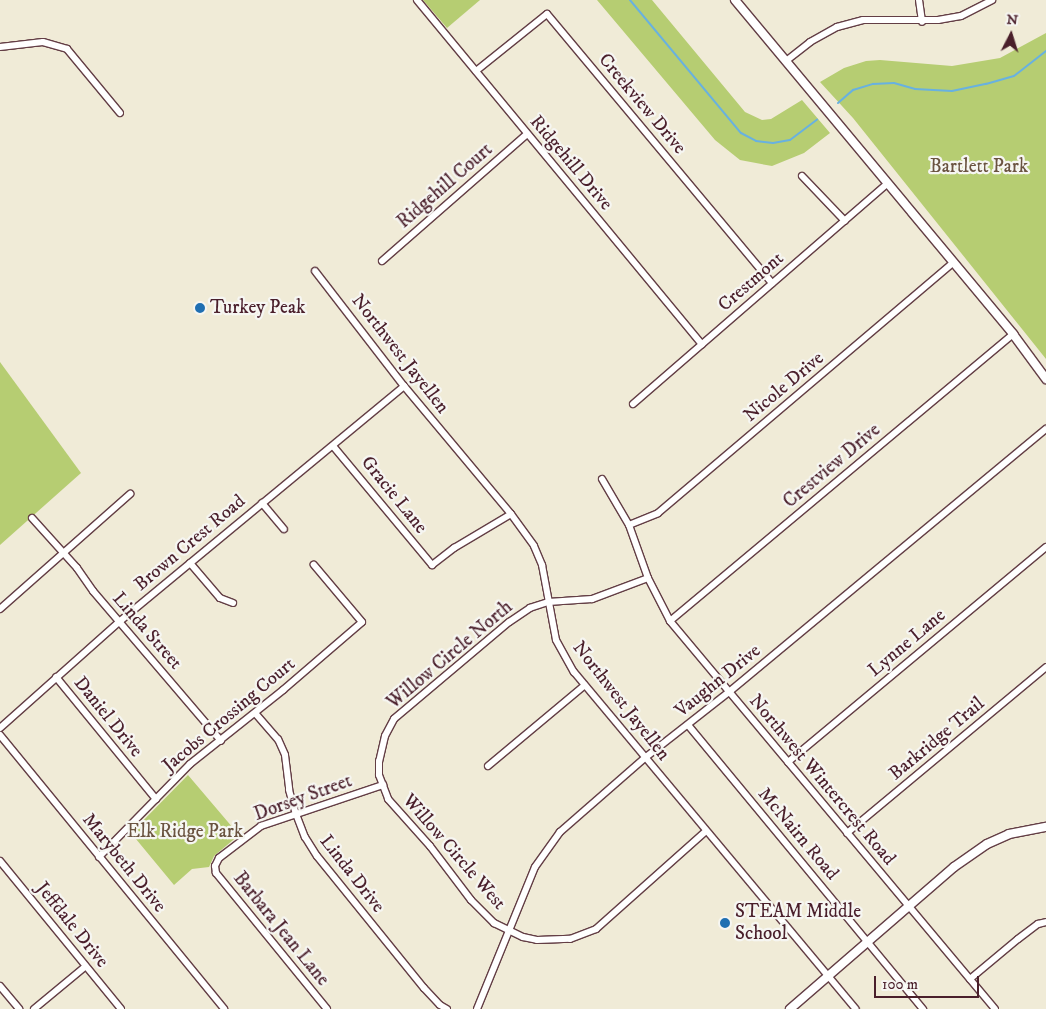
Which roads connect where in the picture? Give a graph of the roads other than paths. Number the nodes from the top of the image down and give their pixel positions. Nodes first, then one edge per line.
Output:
1 (417, 0) edge
2 (735, 0) edge
3 (919, 0) edge
4 (992, 0) edge
5 (922, 22) junction
6 (0, 47) edge
7 (786, 61) junction
8 (476, 71) junction
9 (120, 113) dead end
10 (527, 134) junction
11 (802, 176) dead end
12 (888, 183) junction
13 (844, 221) junction
14 (382, 261) dead end
15 (954, 262) junction
16 (316, 272) dead end
17 (772, 283) junction
18 (1014, 334) junction
19 (702, 344) junction
20 (1046, 379) edge
21 (404, 386) junction
22 (633, 404) dead end
23 (1046, 429) edge
24 (333, 446) junction
25 (602, 479) dead end
26 (130, 494) dead end
27 (262, 503) junction
28 (511, 514) junction
29 (32, 518) dead end
30 (629, 525) junction
31 (284, 529) dead end
32 (1046, 547) edge
33 (63, 553) junction
34 (190, 563) junction
35 (314, 566) dead end
36 (648, 578) junction
37 (548, 602) junction
38 (233, 603) dead end
39 (0, 609) edge
40 (670, 621) junction
41 (119, 622) junction
42 (1046, 667) edge
43 (56, 677) junction
44 (585, 685) junction
45 (729, 692) junction
46 (255, 713) junction
47 (688, 725) junction
48 (0, 728) edge
49 (0, 735) edge
50 (221, 741) junction
51 (646, 758) junction
52 (788, 762) junction
53 (488, 766) dead end
54 (383, 785) junction
55 (156, 799) junction
56 (296, 814) junction
57 (1046, 827) edge
58 (706, 830) junction
59 (848, 834) junction
60 (100, 857) junction
61 (0, 861) edge
62 (215, 866) joint
63 (909, 907) junction
64 (1046, 922) edge
65 (509, 931) junction
66 (867, 942) junction
67 (86, 966) junction
68 (828, 975) junction
69 (970, 979) junction
70 (0, 986) edge
71 (18, 1009) edge
72 (34, 1009) edge
73 (121, 1009) edge
74 (224, 1009) edge
75 (327, 1009) edge
76 (447, 1009) edge
77 (477, 1009) edge
78 (790, 1009) edge
79 (856, 1009) edge
80 (923, 1009) edge
81 (995, 1009) edge

1 - 8 street, Ridgehill Drive
2 - 7 street
3 - 5 street
4 - 5 street
5 - 7 street
6 - 9 street
7 - 12 street
8 - 10 street, Ridgehill Drive
8 - 17 street, Creekview Drive
10 - 14 street, Ridgehill Court
10 - 19 street, Ridgehill Drive
11 - 13 street
12 - 13 street, Crestmont
12 - 15 street
13 - 17 street, Crestmont
15 - 18 street
15 - 30 street, Nicole Drive
16 - 21 street, Northwest Jayellen
17 - 19 street, Crestmont
18 - 20 street
18 - 40 street, Crestview Drive
19 - 22 street, Crestmont
21 - 24 street, Brown Crest Road
21 - 28 street, Northwest Jayellen
23 - 45 street, Vaughn Drive
24 - 27 street, Brown Crest Road
24 - 28 street, Gracie Lane
25 - 30 street, Northwest Wintercrest Road
26 - 33 street
27 - 31 street
27 - 34 street, Brown Crest Road
28 - 37 street, Northwest Jayellen
29 - 33 street, Linda Street
30 - 36 street, Northwest Wintercrest Road
32 - 52 street, Lynne Lane
33 - 39 street
33 - 41 street, Linda Street
34 - 38 street
34 - 41 street, Brown Crest Road
35 - 46 street, Jacobs Crossing Court
36 - 37 street, Willow Circle North
36 - 40 street, Northwest Wintercrest Road
37 - 44 street, Northwest Jayellen
37 - 54 street, Willow Circle North
40 - 45 street, Northwest Wintercrest Road
41 - 43 street, Brown Crest Road
41 - 50 street, Linda Street
42 - 59 street, Barkridge Trail
43 - 48 street, Brown Crest Road
43 - 55 street, Daniel Drive
44 - 51 street, Northwest Jayellen
44 - 53 street
45 - 47 street, Vaughn Drive
45 - 52 street, Northwest Wintercrest Road
46 - 50 street, Jacobs Crossing Court
46 - 56 street, Linda Drive
47 - 51 street, Vaughn Drive
47 - 66 street, McNairn Road
49 - 60 street, Marybeth Drive
50 - 55 street, Jacobs Crossing Court
51 - 58 street, Northwest Jayellen
51 - 65 street, Vaughn Drive
52 - 59 street, Northwest Wintercrest Road
54 - 56 street, Dorsey Street
54 - 65 street, Willow Circle West
55 - 60 street, Jacobs Crossing Court
56 - 62 street, Dorsey Street
56 - 76 street, Linda Drive
57 - 63 street
58 - 65 street, Willow Circle West
58 - 68 street, Northwest Jayellen
59 - 63 street, Northwest Wintercrest Road
60 - 74 street, Marybeth Drive
61 - 67 street, Jeffdale Drive
62 - 75 street, Barbara Jean Lane
63 - 66 street
63 - 69 street, Northwest Wintercrest Road
64 - 69 street
65 - 77 street, Vaughn Drive
66 - 68 street
66 - 80 street, McNairn Road
67 - 72 street
67 - 73 street, Jeffdale Drive
68 - 78 street
68 - 79 street, Northwest Jayellen
69 - 81 street, Northwest Wintercrest Road
70 - 71 street

